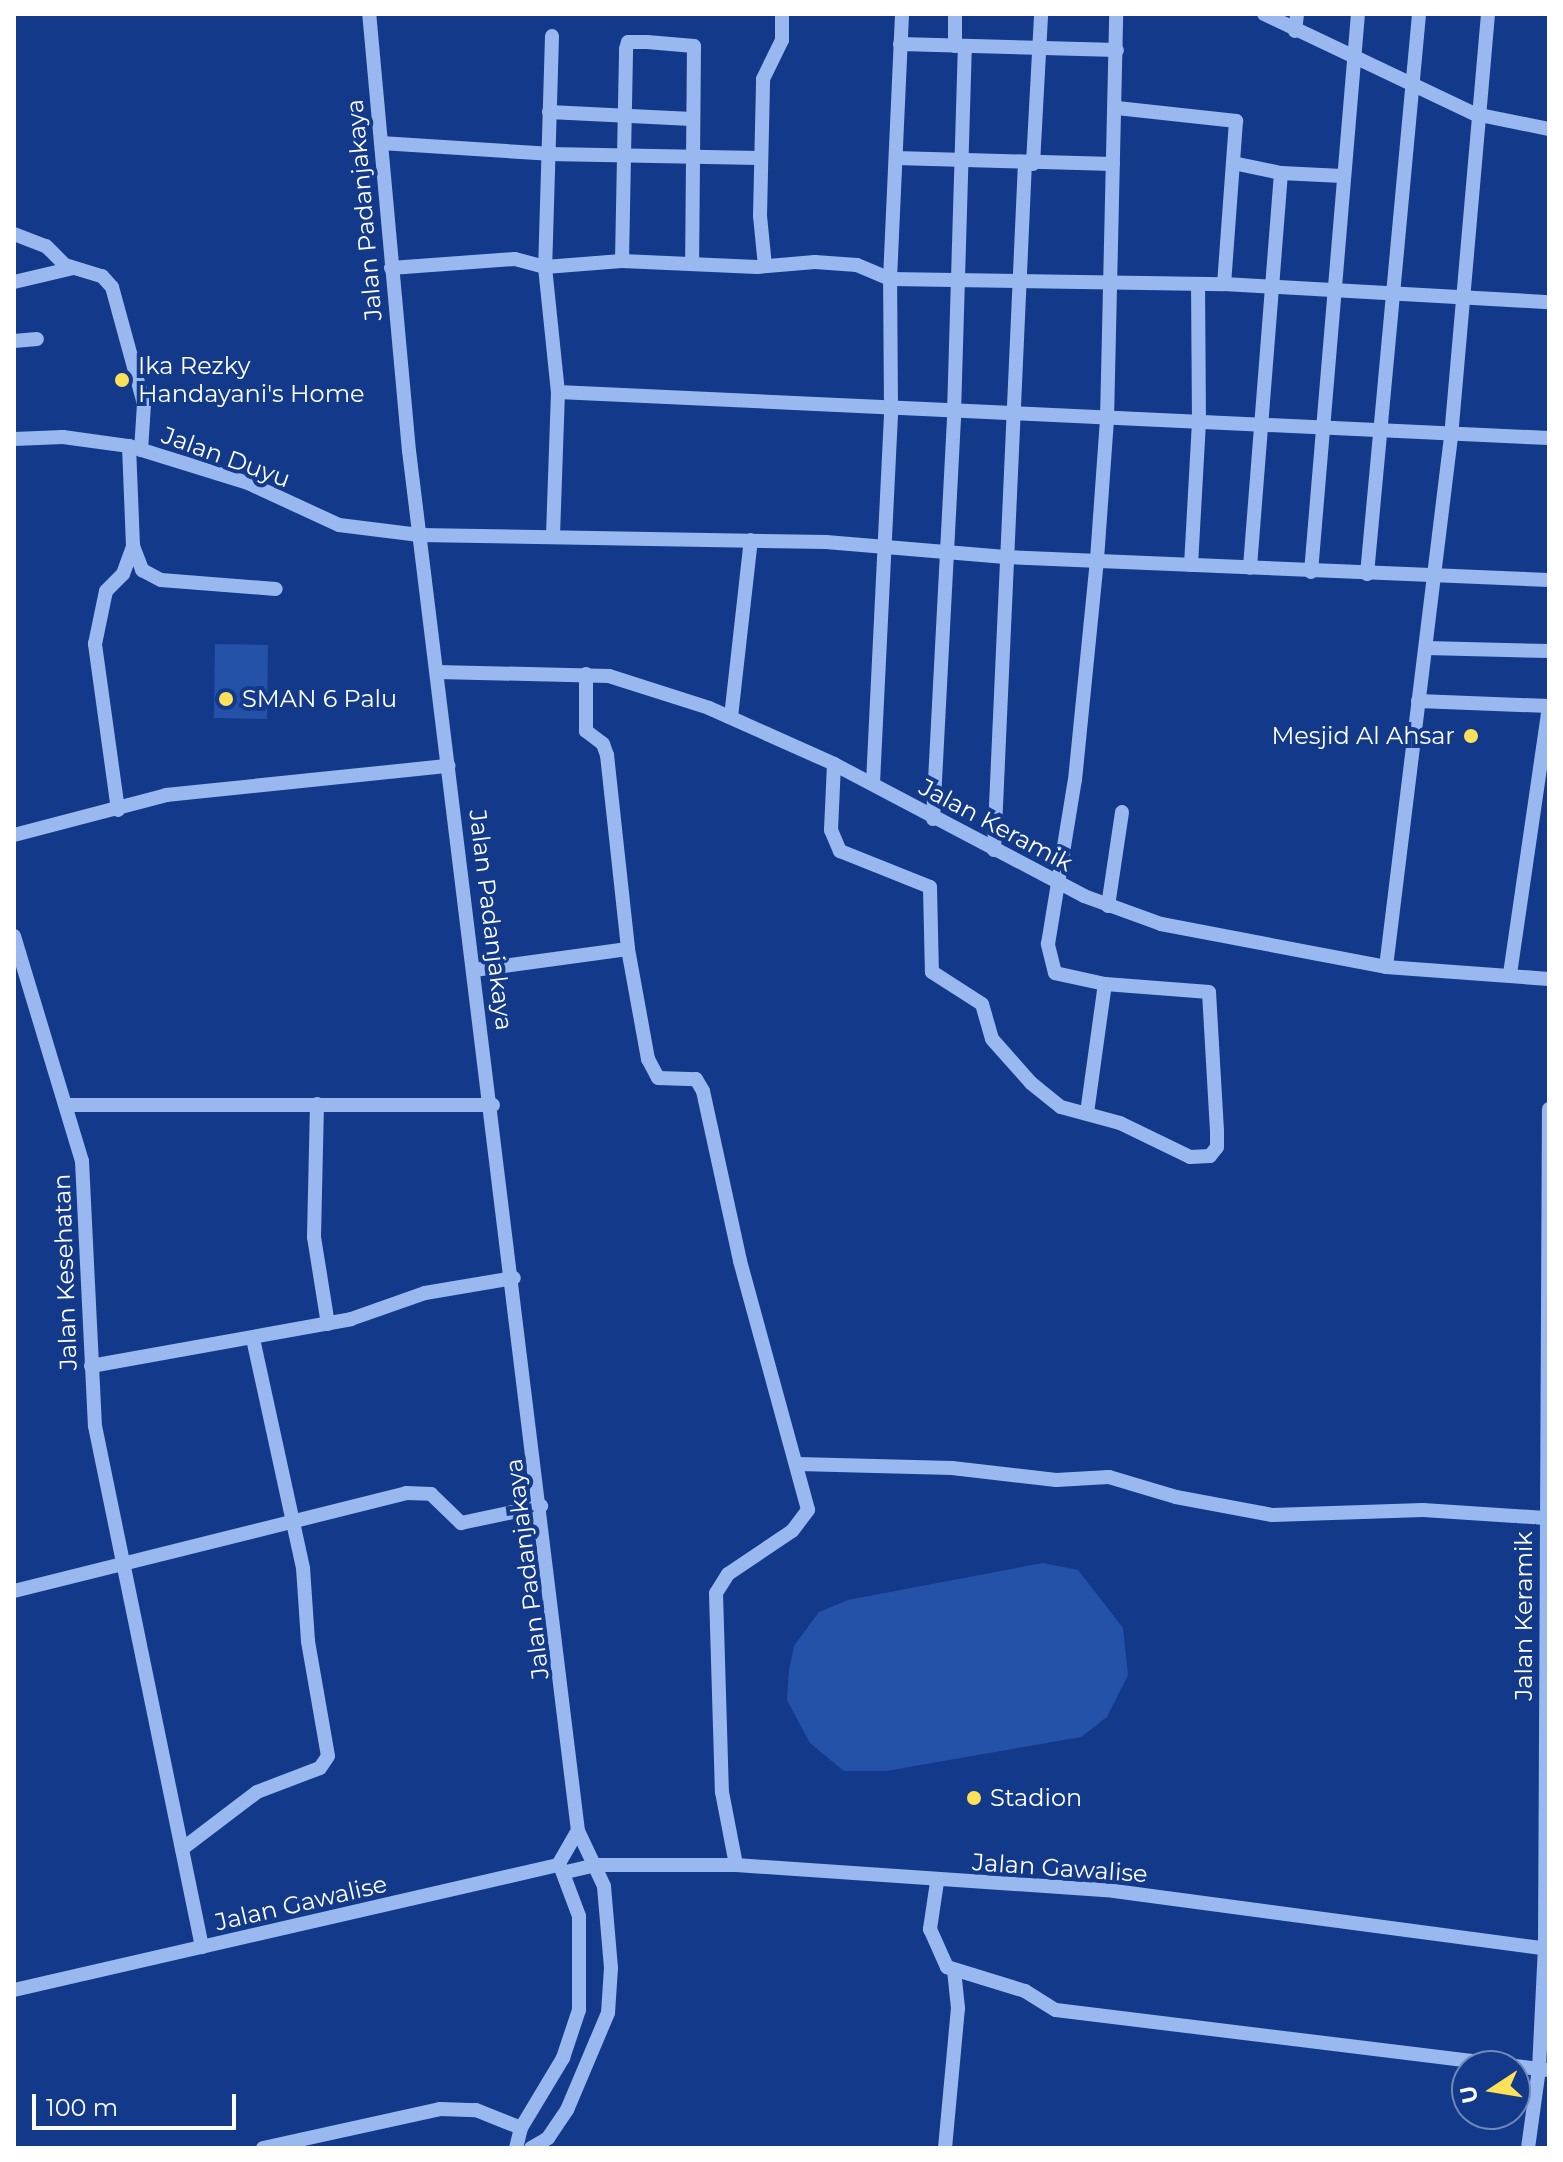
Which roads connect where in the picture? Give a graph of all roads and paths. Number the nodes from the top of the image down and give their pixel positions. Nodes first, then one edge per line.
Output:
1 (369, 14) edge
2 (782, 14) edge
3 (902, 14) edge
4 (955, 14) edge
5 (1041, 14) edge
6 (1116, 14) edge
7 (1264, 14) edge
8 (1297, 14) edge
9 (1358, 14) edge
10 (1419, 14) edge
11 (1488, 14) edge
12 (1295, 31) junction
13 (552, 36) dead end
14 (900, 44) junction
15 (960, 46) junction
16 (1039, 48) junction
17 (1117, 50) junction
18 (1352, 59) junction
19 (1412, 85) junction
20 (1117, 108) junction
21 (549, 112) junction
22 (1475, 114) junction
23 (621, 115) junction
24 (692, 119) junction
25 (1549, 129) edge
26 (381, 143) junction
27 (549, 154) junction
28 (622, 155) junction
29 (692, 157) junction
30 (759, 158) junction
31 (896, 158) junction
32 (960, 161) junction
33 (1029, 163) junction
34 (1233, 163) junction
35 (1113, 164) junction
36 (1281, 173) junction
37 (1342, 176) junction
38 (14, 234) edge
39 (622, 261) junction
40 (692, 262) junction
41 (765, 266) junction
42 (545, 267) junction
43 (73, 268) junction
44 (391, 268) junction
45 (1020, 278) junction
46 (890, 279) junction
47 (957, 280) junction
48 (1107, 281) junction
49 (14, 282) edge
50 (1198, 284) junction
51 (1224, 284) junction
52 (1271, 286) junction
53 (1332, 290) junction
54 (1392, 294) junction
55 (1464, 300) junction
56 (1549, 302) edge
57 (37, 339) dead end
58 (14, 341) edge
59 (558, 392) junction
60 (891, 409) junction
61 (954, 413) junction
62 (1015, 415) junction
63 (1107, 420) junction
64 (1199, 424) junction
65 (1261, 427) junction
66 (1322, 430) junction
67 (1382, 432) junction
68 (1451, 437) junction
69 (1549, 438) edge
70 (14, 439) edge
71 (135, 448) junction
72 (419, 535) junction
73 (553, 536) junction
74 (751, 540) junction
75 (884, 545) junction
76 (133, 546) junction
77 (945, 553) junction
78 (1005, 557) junction
79 (1097, 559) junction
80 (1191, 565) junction
81 (1250, 568) junction
82 (1311, 572) junction
83 (1367, 574) junction
84 (1433, 579) junction
85 (1549, 580) edge
86 (276, 589) dead end
87 (1426, 648) junction
88 (1549, 651) edge
89 (437, 672) junction
90 (586, 674) junction
91 (1418, 701) junction
92 (1549, 706) edge
93 (731, 717) junction
94 (834, 764) junction
95 (449, 766) junction
96 (873, 783) junction
97 (118, 810) junction
98 (1122, 812) dead end
99 (933, 819) junction
100 (14, 835) edge
101 (994, 850) junction
102 (1057, 882) junction
103 (1108, 906) junction
104 (14, 936) edge
105 (628, 949) junction
106 (1386, 967) junction
107 (474, 970) junction
108 (1510, 974) junction
109 (1549, 979) edge
110 (1105, 984) junction
111 (317, 1104) junction
112 (66, 1105) junction
113 (493, 1105) junction
114 (1549, 1109) edge
115 (1087, 1113) junction
116 (1549, 1133) edge
117 (514, 1278) junction
118 (1548, 1283) edge
119 (328, 1324) junction
120 (253, 1338) junction
121 (91, 1366) junction
122 (798, 1464) junction
123 (541, 1506) junction
124 (1546, 1518) junction
125 (291, 1519) junction
126 (121, 1566) junction
127 (14, 1591) edge
128 (578, 1831) junction
129 (182, 1849) junction
130 (597, 1865) junction
131 (736, 1865) junction
132 (562, 1869) junction
133 (937, 1882) junction
134 (202, 1947) junction
135 (1547, 1949) edge
136 (954, 1972) junction
137 (14, 1990) edge
138 (1451, 2059) edge
139 (1544, 2070) edge
140 (521, 2128) junction
141 (263, 2148) edge
142 (516, 2148) edge
143 (531, 2148) edge
144 (945, 2148) edge
145 (1528, 2148) edge

1 - 26 street, Jalan Padanjakaya
2 - 30 street
3 - 14 street
4 - 15 street
5 - 16 street
6 - 17 street
7 - 12 street
8 - 12 street
9 - 18 street
10 - 19 street
11 - 22 street
12 - 18 street
13 - 21 street
14 - 15 street
14 - 31 street
15 - 16 street
15 - 32 street
16 - 17 street
16 - 33 street
17 - 20 street
18 - 19 street
18 - 37 street
19 - 22 street
19 - 54 street
20 - 34 street
20 - 35 street
21 - 23 street
21 - 27 street
22 - 25 street
22 - 55 street
23 - 24 street
23 - 24 street
23 - 28 street
24 - 29 street
26 - 27 street
26 - 44 street, Jalan Padanjakaya
27 - 28 street
27 - 42 street
28 - 29 street
28 - 39 street
29 - 30 street
29 - 40 street
30 - 41 street
31 - 32 street
31 - 46 street
32 - 33 street
32 - 47 street
33 - 35 street
33 - 45 street
34 - 36 street
34 - 51 street
35 - 48 street
36 - 37 street
36 - 52 street
37 - 53 street
38 - 43 street
39 - 40 street
39 - 42 street
40 - 41 street
41 - 46 street
42 - 44 street
42 - 59 street
43 - 49 street
43 - 71 street
44 - 72 street, Jalan Padanjakaya
45 - 47 street
45 - 48 street
45 - 62 street
46 - 47 street
46 - 60 street
47 - 61 street
48 - 50 street
48 - 63 street
50 - 51 street
50 - 64 street
51 - 52 street
52 - 53 street
52 - 65 street
53 - 54 street
53 - 66 street
54 - 55 street
54 - 67 street
55 - 56 street
55 - 68 street
57 - 58 street
59 - 60 street
59 - 73 street
60 - 61 street
60 - 75 street
61 - 62 street
61 - 77 street
62 - 63 street
62 - 78 street
63 - 64 street
63 - 79 street
64 - 65 street
64 - 80 street
65 - 66 street
65 - 81 street
66 - 67 street
66 - 82 street
67 - 68 street
67 - 83 street
68 - 69 street
68 - 84 street
70 - 71 street, Jalan Duyu
71 - 72 street, Jalan Duyu
71 - 76 street
72 - 73 street, Jalan Duyu
72 - 89 street, Jalan Padanjakaya
73 - 74 street, Jalan Duyu
74 - 75 street, Jalan Duyu
74 - 93 street
75 - 77 street, Jalan Duyu
75 - 96 street
76 - 86 street
76 - 97 street
77 - 78 street, Jalan Duyu
77 - 99 street
78 - 79 street, Jalan Duyu
78 - 101 street
79 - 80 street, Jalan Duyu
79 - 102 street
80 - 81 street, Jalan Duyu
81 - 82 street, Jalan Duyu
82 - 83 street, Jalan Duyu
83 - 84 street, Jalan Duyu
84 - 85 street, Jalan Duyu
84 - 87 street
87 - 88 street
87 - 91 street
89 - 90 street, Jalan Keramik
89 - 95 street, Jalan Padanjakaya
90 - 93 street, Jalan Keramik
90 - 105 street
91 - 92 street
91 - 106 street
92 - 108 street
93 - 94 street, Jalan Keramik
94 - 96 street, Jalan Keramik
94 - 115 street
95 - 97 street
95 - 107 street, Jalan Padanjakaya
96 - 99 street, Jalan Keramik
97 - 100 street
98 - 103 street
99 - 101 street, Jalan Keramik
101 - 102 street, Jalan Keramik
102 - 103 street, Jalan Keramik
102 - 110 street
103 - 106 street, Jalan Keramik
104 - 112 street, Jalan Kesehatan
105 - 107 street
105 - 122 street
106 - 108 street, Jalan Keramik
107 - 113 street, Jalan Padanjakaya
108 - 109 street, Jalan Keramik
110 - 115 street
110 - 115 street
111 - 112 street
111 - 113 street
111 - 119 street
112 - 121 street, Jalan Kesehatan
113 - 117 street, Jalan Padanjakaya
114 - 116 street, Jalan Keramik
116 - 118 street, Jalan Keramik
117 - 119 street
117 - 123 street, Jalan Padanjakaya
118 - 124 street, Jalan Keramik
119 - 120 street
120 - 121 street
120 - 125 street
121 - 126 street, Jalan Kesehatan
122 - 124 street
122 - 131 street
123 - 125 street
123 - 128 street, Jalan Padanjakaya
124 - 135 street, Jalan Keramik
125 - 126 street
125 - 129 street
126 - 127 street
126 - 129 street, Jalan Kesehatan
128 - 130 street
128 - 132 street
129 - 134 street, Jalan Kesehatan
130 - 131 street, Jalan Gawalise
130 - 132 street, Jalan Gawalise
130 - 143 street
131 - 133 street, Jalan Gawalise
132 - 134 street, Jalan Gawalise
132 - 140 street
133 - 135 street, Jalan Gawalise
133 - 136 street
134 - 137 street, Jalan Gawalise
135 - 139 street, Jalan Keramik
136 - 138 street
136 - 144 street
139 - 145 street, Jalan Keramik
140 - 141 street
140 - 142 street

